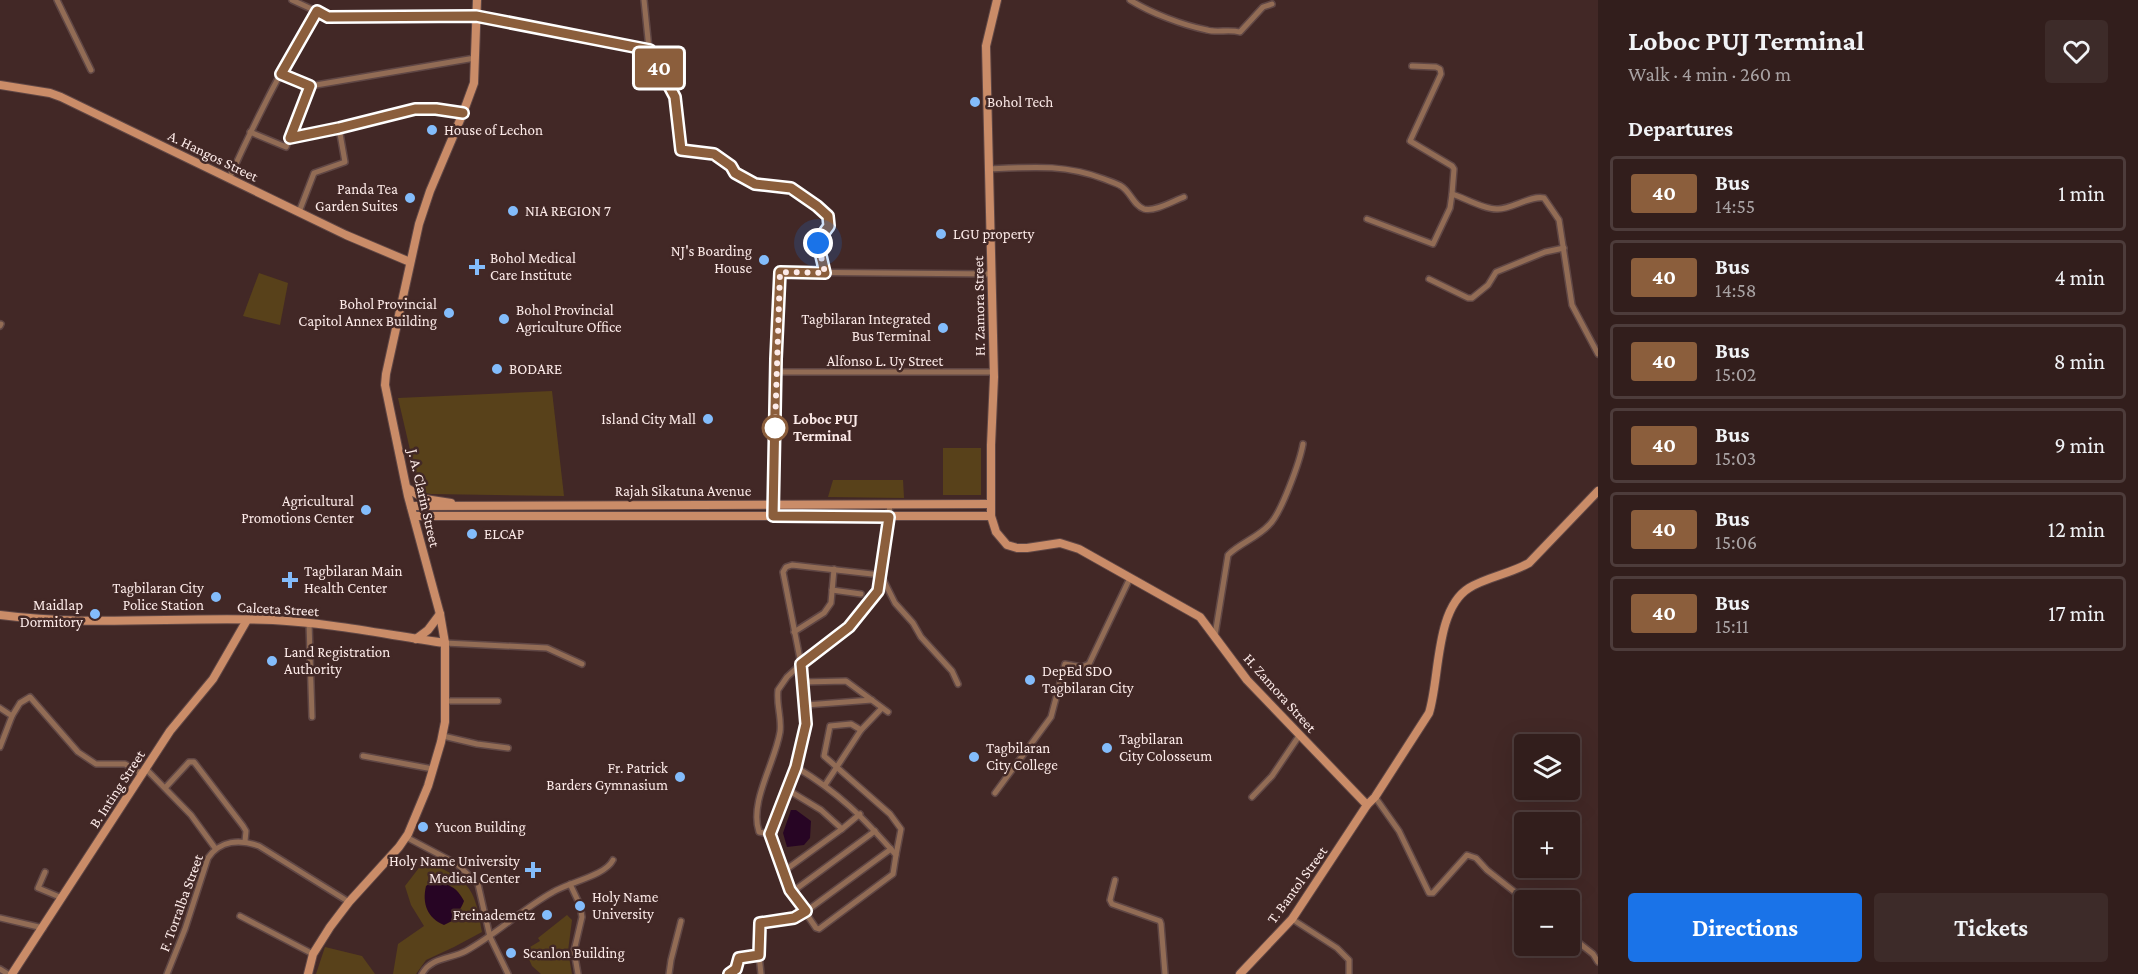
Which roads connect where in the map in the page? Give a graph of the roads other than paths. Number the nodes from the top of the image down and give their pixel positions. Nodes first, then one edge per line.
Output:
1 (57, 0) edge
2 (292, 0) edge
3 (477, 0) edge
4 (644, 0) edge
5 (997, 0) edge
6 (1130, 0) edge
7 (1272, 4) dead end
8 (317, 11) junction
9 (476, 16) junction
10 (650, 50) junction
11 (475, 58) junction
12 (1412, 66) dead end
13 (91, 70) dead end
14 (281, 74) junction
15 (0, 85) edge
16 (310, 86) junction
17 (463, 113) junction
18 (339, 128) junction
19 (250, 132) junction
20 (290, 138) junction
21 (989, 169) junction
22 (230, 179) junction
23 (1452, 194) junction
24 (1184, 197) dead end
25 (299, 212) junction
26 (1367, 219) dead end
27 (1564, 248) junction
28 (410, 262) junction
29 (825, 273) junction
30 (992, 274) junction
31 (1428, 279) dead end
32 (1598, 354) edge
33 (776, 372) junction
34 (993, 372) junction
35 (1303, 444) dead end
36 (407, 488) junction
37 (1598, 491) edge
38 (991, 504) junction
39 (560, 505) junction
40 (774, 505) junction
41 (789, 505) junction
42 (890, 505) junction
43 (411, 506) junction
44 (455, 506) junction
45 (414, 516) junction
46 (561, 516) junction
47 (773, 516) junction
48 (789, 516) junction
49 (991, 516) junction
50 (889, 517) junction
51 (834, 569) junction
52 (881, 575) junction
53 (1130, 578) junction
54 (832, 590) junction
55 (861, 594) dead end
56 (440, 614) junction
57 (0, 615) edge
58 (247, 620) junction
59 (309, 623) junction
60 (794, 632) junction
61 (1215, 634) junction
62 (416, 639) junction
63 (445, 643) junction
64 (582, 664) dead end
65 (801, 664) junction
66 (803, 682) junction
67 (958, 684) dead end
68 (872, 700) junction
69 (445, 701) junction
70 (498, 701) dead end
71 (806, 705) junction
72 (0, 708) edge
73 (882, 708) junction
74 (888, 712) dead end
75 (12, 716) junction
76 (312, 717) dead end
77 (861, 730) junction
78 (443, 736) junction
79 (1299, 736) junction
80 (0, 747) edge
81 (508, 748) dead end
82 (363, 756) dead end
83 (796, 767) junction
84 (838, 767) junction
85 (433, 769) junction
86 (145, 772) junction
87 (825, 785) junction
88 (165, 788) junction
89 (788, 790) junction
90 (995, 793) dead end
91 (1252, 797) dead end
92 (1375, 797) junction
93 (1367, 805) junction
94 (860, 814) junction
95 (842, 829) junction
96 (875, 831) junction
97 (770, 834) junction
98 (406, 837) junction
99 (245, 841) junction
100 (215, 848) junction
101 (891, 849) junction
102 (896, 855) junction
103 (613, 860) dead end
104 (784, 871) junction
105 (45, 872) dead end
106 (1115, 880) dead end
107 (570, 884) junction
108 (1514, 891) edge
109 (792, 892) junction
110 (62, 898) junction
111 (349, 902) junction
112 (806, 911) junction
113 (240, 916) dead end
114 (0, 918) edge
115 (1292, 919) junction
116 (681, 921) dead end
117 (43, 928) junction
118 (490, 937) junction
119 (1580, 944) edge
120 (313, 954) junction
121 (759, 955) junction
122 (1598, 962) edge
123 (0, 969) edge
124 (10, 974) edge
125 (167, 974) edge
126 (308, 974) edge
127 (422, 974) edge
128 (508, 974) edge
129 (578, 974) edge
130 (669, 974) edge
131 (729, 974) edge
132 (760, 974) edge
133 (1165, 974) edge
134 (1240, 974) edge
135 (1348, 974) edge

1 - 13 street
2 - 8 street
3 - 9 main road, J. A. Clarin Street
4 - 10 street
5 - 21 main road, H. Zamora Street
6 - 7 street
8 - 9 street
8 - 14 street
9 - 10 street
9 - 11 main road, J. A. Clarin Street
10 - 29 street
11 - 16 street
11 - 17 main road, J. A. Clarin Street
12 - 23 street
14 - 16 street
14 - 19 street
15 - 22 main road, A. Hangos Street
16 - 20 street
17 - 18 street
17 - 28 main road, J. A. Clarin Street
18 - 20 street
18 - 25 street
19 - 20 street
19 - 22 street
21 - 24 street
21 - 30 main road, H. Zamora Street
22 - 25 main road, A. Hangos Street
23 - 26 street
23 - 27 street
25 - 28 main road, A. Hangos Street
27 - 31 street
27 - 32 street
28 - 36 main road, J. A. Clarin Street
29 - 30 street
29 - 33 street
30 - 34 main road, H. Zamora Street
33 - 34 street, Alfonso L. Uy Street
33 - 40 street
34 - 38 main road, H. Zamora Street
35 - 61 street
36 - 43 main road, J. A. Clarin Street
36 - 44 main road
37 - 92 main road, T. Bantol Street
38 - 42 main road, Rajah Sikatuna Avenue
38 - 49 main road, H. Zamora Street
39 - 40 main road, Rajah Sikatuna Avenue
39 - 44 main road, Rajah Sikatuna Avenue
39 - 46 main road
40 - 41 main road, Rajah Sikatuna Avenue
40 - 47 street
41 - 42 main road, Rajah Sikatuna Avenue
41 - 48 main road
42 - 50 street
43 - 44 main road, Rajah Sikatuna Avenue
43 - 45 main road, J. A. Clarin Street
45 - 46 main road
45 - 56 main road, J. A. Clarin Street
46 - 47 main road
47 - 48 main road
48 - 50 main road
49 - 50 main road
49 - 53 main road, H. Zamora Street
50 - 52 street
51 - 52 street
51 - 54 street
51 - 60 street
52 - 65 street
52 - 67 street
53 - 61 main road, H. Zamora Street
53 - 90 street
54 - 55 street
54 - 60 street
56 - 62 main road
56 - 63 main road, J. A. Clarin Street
57 - 58 main road, Calceta Street
58 - 59 main road, Calceta Street
58 - 86 main road, B. Inting Street
59 - 62 main road, Calceta Street
59 - 76 street
60 - 65 street
61 - 79 main road, H. Zamora Street
62 - 63 main road, Calceta Street
63 - 64 street
63 - 69 main road, J. A. Clarin Street
65 - 66 street
65 - 97 street
66 - 68 street
66 - 71 street
68 - 71 street
68 - 73 street
69 - 70 street
69 - 78 main road, J. A. Clarin Street
71 - 83 street
72 - 75 street
73 - 74 street
73 - 77 street
75 - 80 street
75 - 86 street
77 - 84 street
77 - 84 street
78 - 81 street
78 - 85 main road, J. A. Clarin Street
79 - 91 street
79 - 93 main road, H. Zamora Street
82 - 85 street
83 - 87 street
83 - 89 street
84 - 87 street
84 - 102 street
85 - 98 main road, J. A. Clarin Street
86 - 88 street
86 - 110 main road, B. Inting Street
87 - 94 street
88 - 99 street
88 - 100 street
89 - 95 street
89 - 97 street
92 - 93 main road, T. Bantol Street
92 - 108 street
93 - 115 main road, T. Bantol Street
94 - 95 street
94 - 96 street
95 - 104 street
96 - 101 street
96 - 109 street
97 - 104 street
98 - 111 main road, J. A. Clarin Street
98 - 118 street
99 - 100 street, F. Torralba Street
99 - 111 street
100 - 125 street, F. Torralba Street
101 - 102 street
101 - 112 street
102 - 112 street
103 - 107 street
104 - 109 street
105 - 110 street
106 - 133 street
107 - 118 street
107 - 129 street
109 - 112 street
110 - 117 main road, B. Inting Street
111 - 120 main road, J. A. Clarin Street
112 - 121 street
113 - 120 street
114 - 117 street
115 - 134 main road, T. Bantol Street
115 - 135 street
116 - 130 street
117 - 124 main road, B. Inting Street
118 - 127 street
118 - 128 street
119 - 122 street
120 - 126 main road, J. A. Clarin Street
121 - 131 street
121 - 132 street
123 - 124 street

